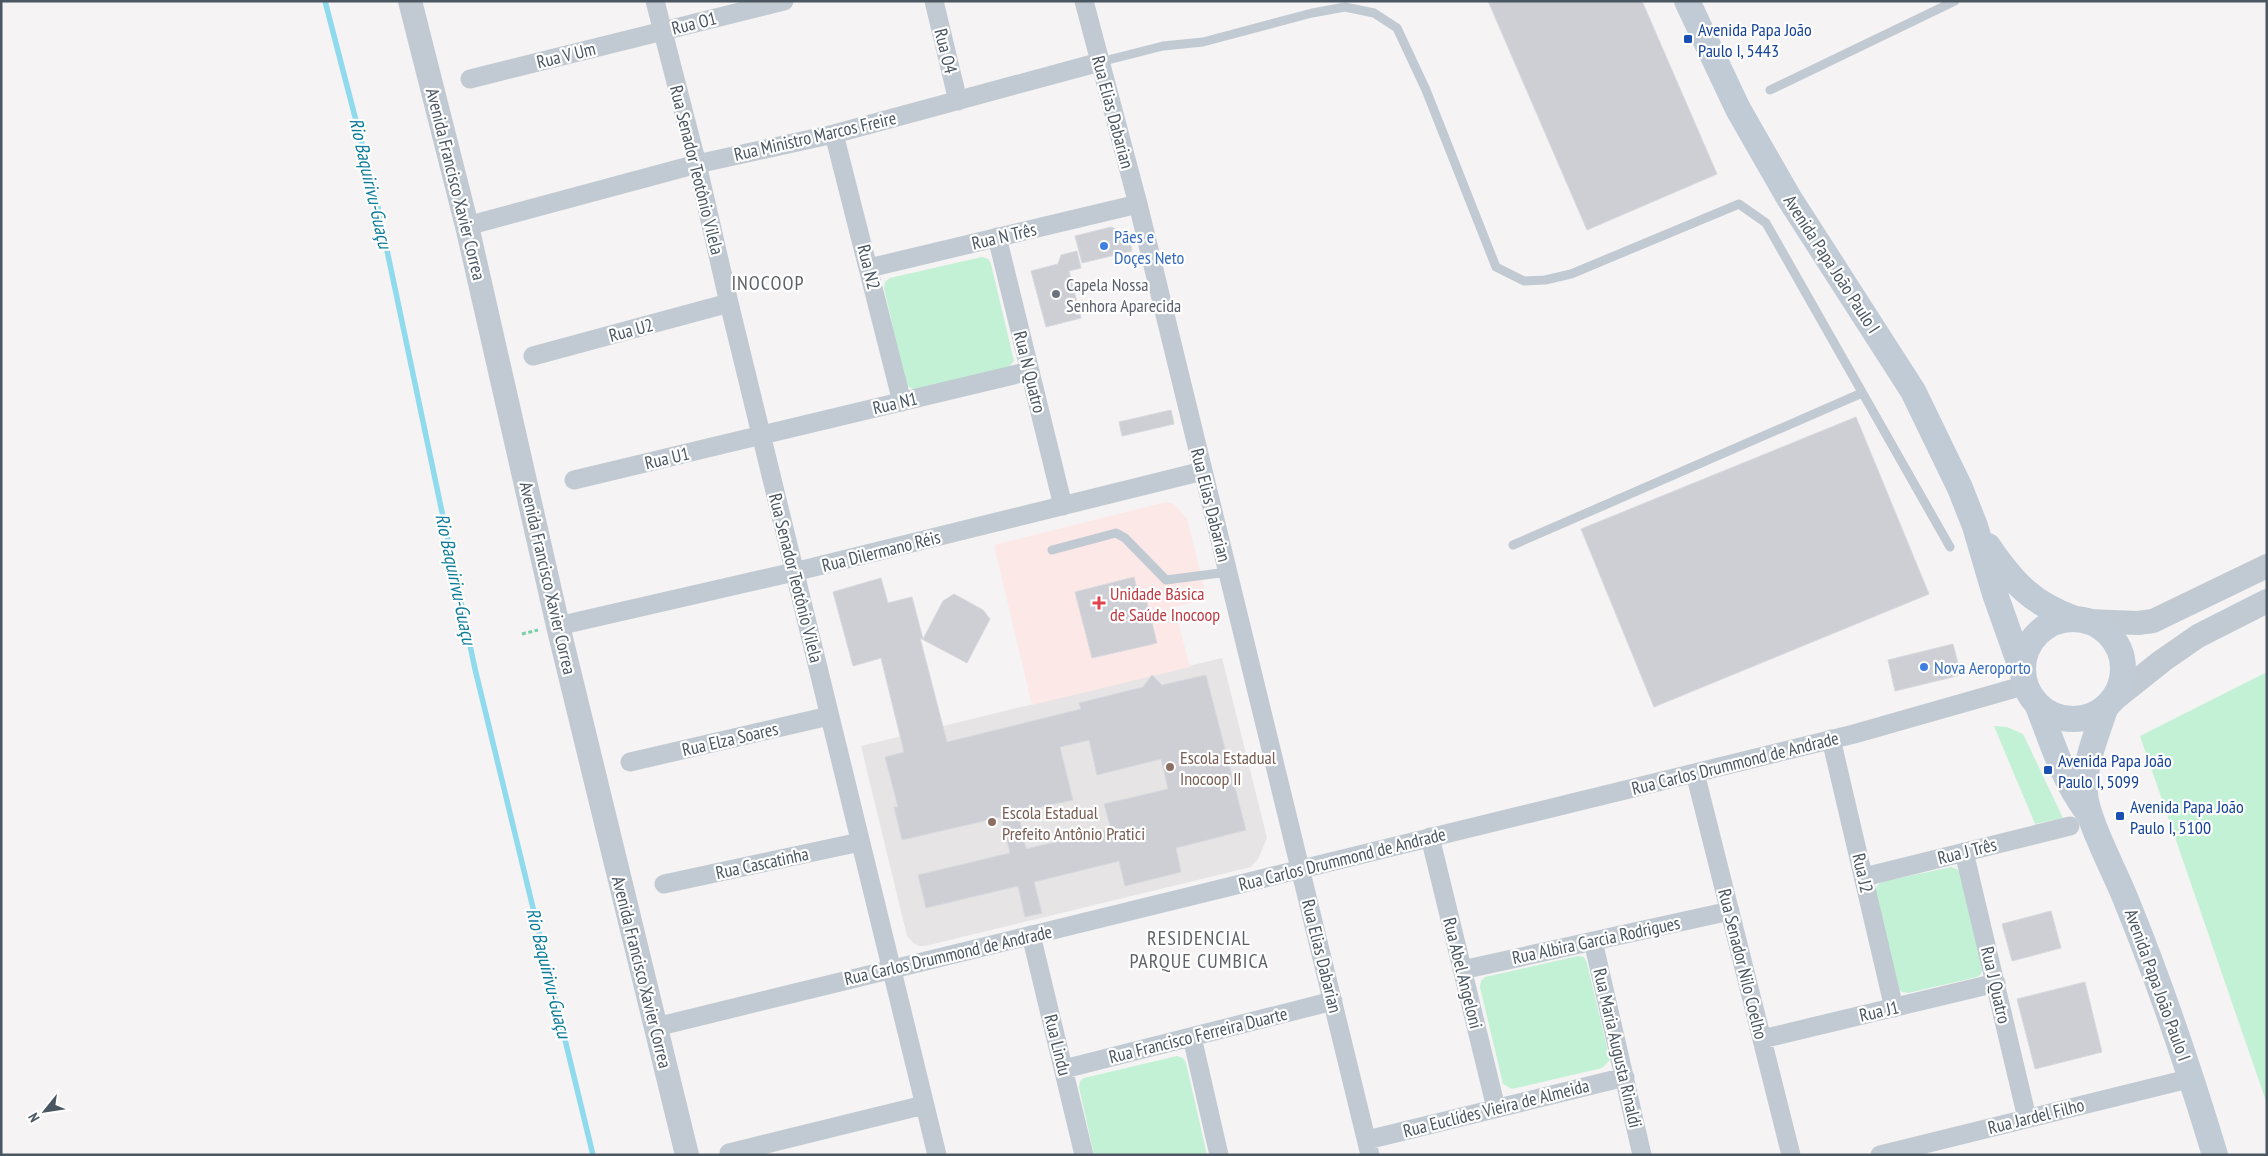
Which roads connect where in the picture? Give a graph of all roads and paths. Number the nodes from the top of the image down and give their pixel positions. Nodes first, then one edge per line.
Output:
1 (410, 1) edge
2 (655, 1) edge
3 (784, 1) edge
4 (934, 1) edge
5 (1084, 1) edge
6 (1687, 1) edge
7 (1955, 1) edge
8 (662, 31) junction
9 (1100, 62) junction
10 (470, 79) dead end
11 (1770, 90) dead end
12 (958, 101) junction
13 (834, 134) junction
14 (697, 164) junction
15 (1138, 204) junction
16 (467, 226) junction
17 (997, 238) junction
18 (870, 268) junction
19 (729, 303) junction
20 (533, 356) dead end
21 (1030, 371) junction
22 (1862, 393) junction
23 (902, 402) junction
24 (761, 436) junction
25 (1203, 471) junction
26 (574, 480) dead end
27 (1063, 506) junction
28 (1975, 526) junction
29 (1513, 545) dead end
30 (1950, 547) dead end
31 (1052, 550) dead end
32 (2267, 566) edge
33 (794, 572) junction
34 (1228, 572) junction
35 (2267, 601) edge
36 (2081, 620) junction
37 (558, 626) junction
38 (2029, 688) junction
39 (2109, 704) junction
40 (829, 716) junction
41 (1832, 739) junction
42 (630, 762) dead end
43 (1695, 773) junction
44 (2081, 822) junction
45 (1430, 837) junction
46 (860, 842) junction
47 (1964, 852) junction
48 (1301, 869) junction
49 (1864, 877) junction
50 (664, 884) dead end
51 (1730, 911) junction
52 (1031, 935) junction
53 (1593, 941) junction
54 (891, 968) junction
55 (1462, 970) junction
56 (1996, 983) junction
57 (1333, 1001) junction
58 (1894, 1008) junction
59 (656, 1027) junction
60 (1192, 1037) junction
61 (1762, 1039) junction
62 (1064, 1069) junction
63 (1625, 1077) junction
64 (2192, 1078) junction
65 (924, 1105) junction
66 (1496, 1108) junction
67 (2027, 1118) junction
68 (1369, 1147) edge
69 (1933, 1148) edge
70 (729, 1153) dead end
71 (687, 1155) edge
72 (937, 1155) edge
73 (1084, 1155) edge
74 (1219, 1155) edge
75 (1642, 1155) edge
76 (1791, 1155) edge
77 (1880, 1155) edge
78 (2214, 1155) edge

1 - 16 street, Avenida Francisco Xavier Correa
2 - 8 street, Rua Senador Teotônio Vilela
3 - 8 street, Rua O1
4 - 12 street, Rua O4
5 - 9 street, Rua Elias Dabarian
6 - 28 main road, Avenida Papa João Paulo I
7 - 11 lane
8 - 10 street, Rua V Um
8 - 14 street, Rua Senador Teotônio Vilela
9 - 12 street, Rua Ministro Marcos Freire
9 - 15 street, Rua Elias Dabarian
9 - 22 lane, Rua Ministro Marcos Freire
12 - 13 street, Rua Ministro Marcos Freire
13 - 14 street, Rua Ministro Marcos Freire
13 - 18 street, Rua N2
14 - 16 street, Rua Ministro Marcos Freire
14 - 19 street, Rua Senador Teotônio Vilela
15 - 17 street, Rua N Três
15 - 25 street, Rua Elias Dabarian
16 - 37 street, Avenida Francisco Xavier Correa
17 - 18 street, Rua N Três
17 - 21 street, Rua N Quatro
18 - 23 street, Rua N2
19 - 20 street, Rua U2
19 - 24 street, Rua Senador Teotônio Vilela
21 - 23 street, Rua N1
21 - 27 street, Rua N Quatro
22 - 29 lane
22 - 30 lane
23 - 24 street, Rua N1
24 - 26 street, Rua U1
24 - 33 street, Rua Senador Teotônio Vilela
25 - 27 street, Rua Dilermano Réis
25 - 34 street, Rua Elias Dabarian
27 - 33 street, Rua Dilermano Réis
28 - 36 main road, Avenida Papa João Paulo I
28 - 38 main road, Avenida Papa João Paulo I
31 - 34 lane
32 - 36 street
33 - 37 street, Rua Dilermano Réis
33 - 40 street, Rua Senador Teotônio Vilela
34 - 48 street, Rua Elias Dabarian
35 - 39 street
36 - 38 main road
36 - 39 main road
37 - 59 street, Avenida Francisco Xavier Correa
38 - 39 main road
38 - 41 street, Rua Carlos Drummond de Andrade
38 - 44 main road, Avenida Papa João Paulo I
39 - 44 main road, Avenida Papa João Paulo I
40 - 42 street, Rua Elza Soares
40 - 46 street, Rua Senador Teotônio Vilela
41 - 43 street, Rua Carlos Drummond de Andrade
41 - 49 street, Rua J2
43 - 45 street, Rua Carlos Drummond de Andrade
43 - 51 street, Rua Senador Nilo Coelho
44 - 47 street, Rua J Três
44 - 64 main road, Avenida Papa João Paulo I
45 - 48 street, Rua Carlos Drummond de Andrade
45 - 55 street, Rua Abel Angeloni
46 - 50 street, Rua Cascatinha
46 - 54 street, Rua Senador Teotônio Vilela
47 - 49 street, Rua J Três
47 - 56 street, Rua J Quatro
48 - 52 street, Rua Carlos Drummond de Andrade
48 - 57 street, Rua Elias Dabarian
49 - 58 street, Rua J2
51 - 53 street, Rua Albira Garcia Rodrigues
51 - 61 street, Rua Senador Nilo Coelho
52 - 54 street, Rua Carlos Drummond de Andrade
52 - 62 street, Rua Lindu
53 - 55 street, Rua Albira Garcia Rodrigues
53 - 63 street, Rua Maria Augusta Rinaldi
54 - 59 street, Rua Carlos Drummond de Andrade
54 - 65 street, Rua Senador Teotônio Vilela
55 - 66 street, Rua Abel Angeloni
56 - 58 street, Rua J1
56 - 67 street, Rua J Quatro
57 - 60 street, Rua Francisco Ferreira Duarte
57 - 68 street, Rua Elias Dabarian
58 - 61 street, Rua J1
59 - 71 street, Avenida Francisco Xavier Correa
60 - 62 street, Rua Francisco Ferreira Duarte
60 - 74 street
61 - 76 street, Rua Senador Nilo Coelho
62 - 73 street, Rua Lindu
63 - 66 street, Rua Euclídes Vieira de Almeida
63 - 75 street, Rua Maria Augusta Rinaldi
64 - 67 street, Rua Jardel Filho
64 - 78 main road, Avenida Papa João Paulo I
65 - 70 street
65 - 72 street, Rua Senador Teotônio Vilela
66 - 68 street, Rua Euclídes Vieira de Almeida
67 - 69 street, Rua Jardel Filho
69 - 77 street, Rua Jardel Filho

